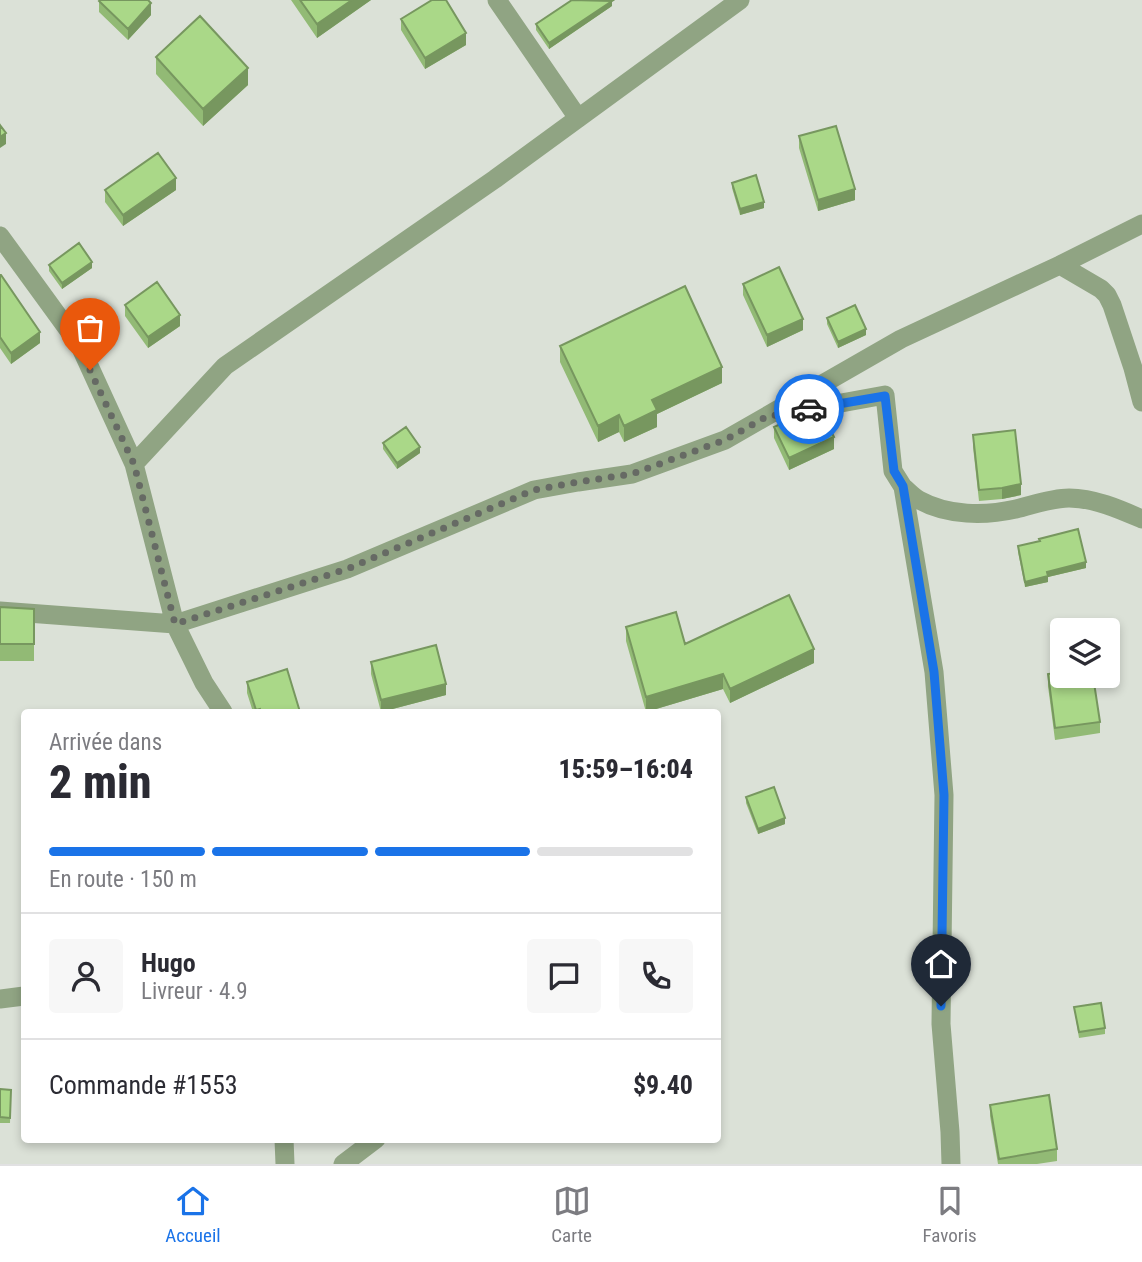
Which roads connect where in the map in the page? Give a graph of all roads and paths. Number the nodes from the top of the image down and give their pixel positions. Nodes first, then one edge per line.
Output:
1 (497, 0) edge
2 (740, 0) edge
3 (578, 118) junction
4 (1142, 224) edge
5 (0, 236) edge
6 (1060, 265) junction
7 (1142, 402) edge
8 (766, 417) junction
9 (134, 464) junction
10 (903, 486) junction
11 (1142, 519) edge
12 (0, 611) edge
13 (175, 624) junction
14 (221, 709) edge
15 (21, 996) edge
16 (0, 999) edge
17 (284, 1143) edge
18 (371, 1143) edge
19 (285, 1164) edge
20 (343, 1164) edge
21 (951, 1164) edge

1 - 3 street
2 - 3 street
3 - 9 street
4 - 6 street
5 - 9 street
6 - 7 street
6 - 8 street
8 - 10 street
8 - 13 street
9 - 13 street
10 - 11 street
10 - 21 street
12 - 13 street
13 - 14 street
15 - 16 street
17 - 19 street
18 - 20 street

